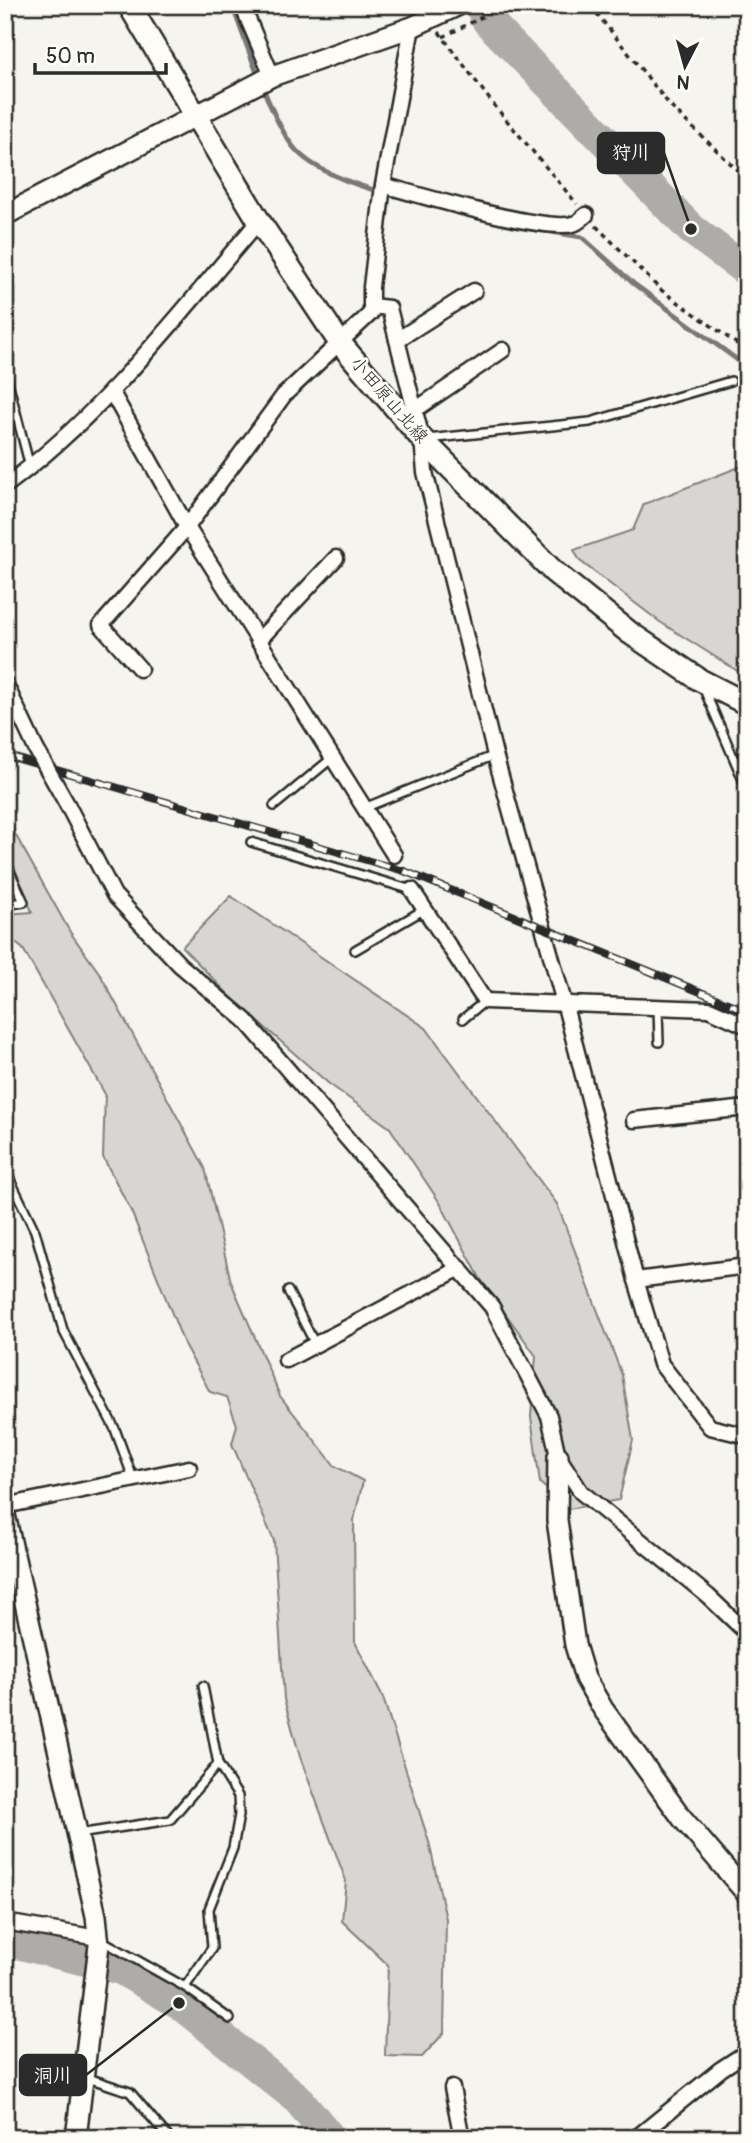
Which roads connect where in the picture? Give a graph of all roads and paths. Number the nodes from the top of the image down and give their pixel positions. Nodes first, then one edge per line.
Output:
1 (129, 5) edge
2 (242, 5) edge
3 (505, 5) edge
4 (590, 5) edge
5 (444, 12) edge
6 (412, 27) junction
7 (443, 37) junction
8 (272, 76) junction
9 (197, 114) junction
10 (747, 179) edge
11 (383, 185) junction
12 (5, 215) edge
13 (586, 215) junction
14 (259, 221) junction
15 (474, 291) dead end
16 (371, 306) junction
17 (397, 340) junction
18 (340, 344) junction
19 (503, 350) dead end
20 (747, 351) edge
21 (5, 370) edge
22 (731, 381) dead end
23 (111, 391) junction
24 (415, 410) junction
25 (422, 439) junction
26 (30, 467) junction
27 (5, 486) edge
28 (187, 527) junction
29 (336, 558) dead end
30 (258, 641) junction
31 (140, 669) dead end
32 (700, 680) junction
33 (5, 683) edge
34 (747, 704) edge
35 (495, 755) junction
36 (331, 759) junction
37 (747, 789) edge
38 (274, 806) dead end
39 (363, 809) junction
40 (251, 842) dead end
41 (394, 855) dead end
42 (5, 861) edge
43 (412, 890) joint
44 (5, 905) edge
45 (425, 909) junction
46 (355, 950) dead end
47 (485, 1001) junction
48 (565, 1006) junction
49 (658, 1008) junction
50 (463, 1019) dead end
51 (747, 1026) edge
52 (659, 1042) dead end
53 (747, 1108) edge
54 (634, 1120) dead end
55 (5, 1169) edge
56 (747, 1266) edge
57 (460, 1268) junction
58 (635, 1280) junction
59 (288, 1291) dead end
60 (315, 1344) junction
61 (286, 1360) dead end
62 (747, 1436) edge
63 (558, 1456) junction
64 (188, 1468) dead end
65 (134, 1481) junction
66 (5, 1506) edge
67 (5, 1515) edge
68 (747, 1633) edge
69 (203, 1686) dead end
70 (218, 1764) junction
71 (78, 1834) junction
72 (747, 1894) edge
73 (5, 1922) edge
74 (98, 1942) junction
75 (185, 1987) junction
76 (230, 2019) dead end
77 (747, 2052) edge
78 (83, 2076) junction
79 (452, 2088) dead end
80 (76, 2138) edge
81 (169, 2138) edge
82 (462, 2138) edge
83 (636, 2138) edge

1 - 9 main road, 小田原山北線
2 - 8 street
3 - 7 path
4 - 10 path
5 - 6 street
5 - 7 path
6 - 8 street
6 - 11 street
7 - 13 path
8 - 9 street
9 - 12 street
9 - 14 main road, 小田原山北線
11 - 13 street
11 - 16 street
13 - 20 path
14 - 18 main road, 小田原山北線
14 - 23 street
15 - 17 street
16 - 17 street
16 - 18 street
17 - 24 street
18 - 25 main road, 小田原山北線
18 - 28 street
19 - 24 street
21 - 26 lane
22 - 25 lane
23 - 26 street
23 - 28 street
24 - 25 street
25 - 32 main road, 小田原山北線
25 - 35 street
26 - 27 street
28 - 30 street
28 - 31 street
29 - 30 street
30 - 36 street
32 - 34 main road, 小田原山北線
32 - 37 lane
33 - 57 street, bridge
35 - 39 lane
35 - 48 street
36 - 38 lane
36 - 39 street
39 - 41 street
40 - 43 lane
42 - 44 lane
43 - 45 street
45 - 46 lane
45 - 47 street
47 - 48 street
47 - 50 lane
48 - 49 street
48 - 58 street
49 - 51 street
49 - 52 lane
53 - 54 street
55 - 65 lane
56 - 58 street
57 - 60 street
57 - 63 street
58 - 62 street
59 - 60 lane
60 - 61 street
63 - 68 street
63 - 72 street
64 - 65 street
65 - 66 street
67 - 71 street
69 - 70 lane
70 - 71 lane
70 - 75 lane
71 - 74 street
73 - 74 street
74 - 75 lane
74 - 78 street
75 - 76 lane
77 - 83 street
78 - 80 street
78 - 81 lane
79 - 82 street

